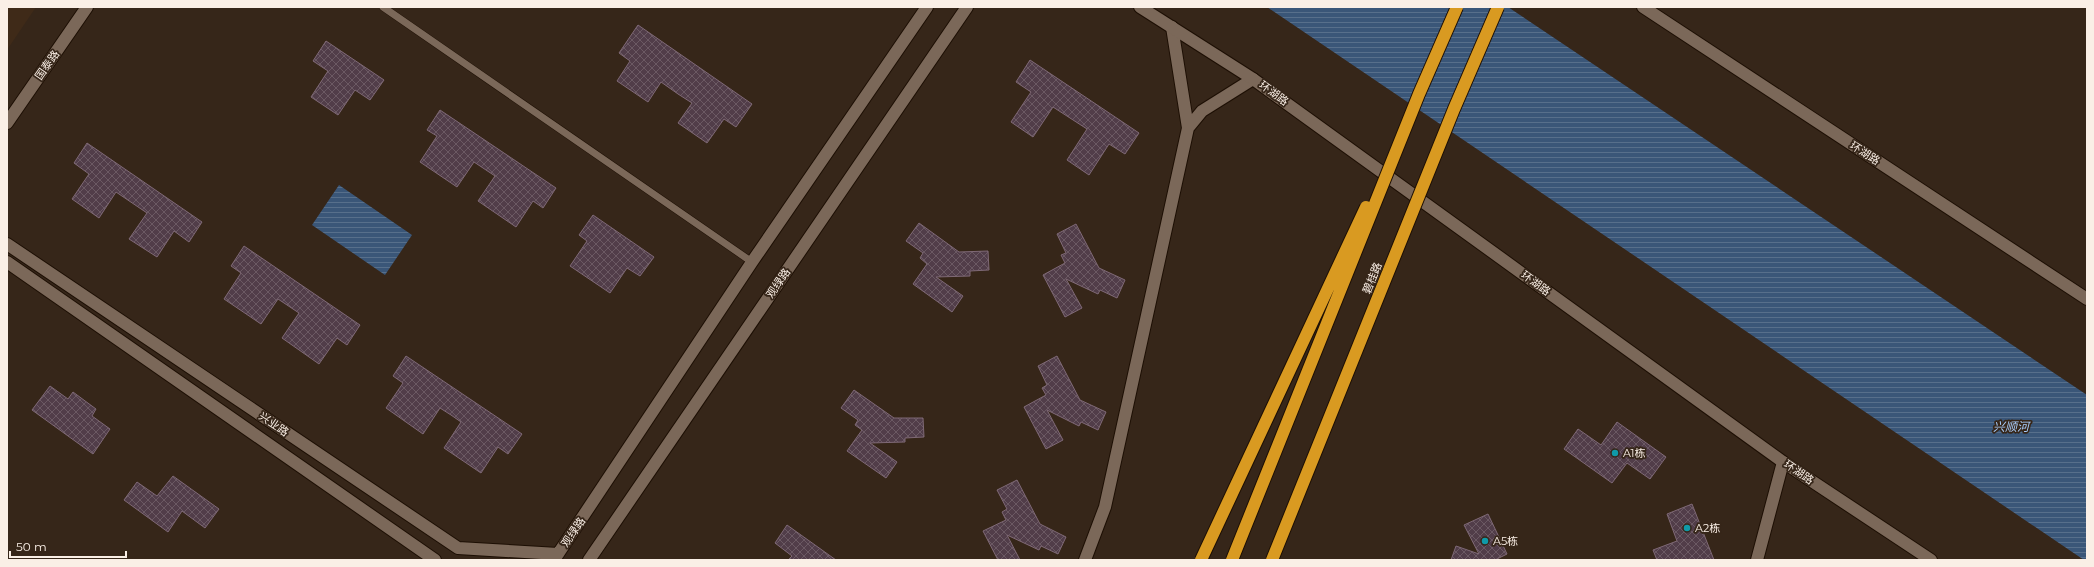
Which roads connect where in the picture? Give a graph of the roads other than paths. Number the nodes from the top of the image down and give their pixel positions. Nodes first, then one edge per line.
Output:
1 (87, 7) edge
2 (383, 7) edge
3 (927, 7) edge
4 (967, 7) edge
5 (1140, 7) edge
6 (1457, 7) edge
7 (1498, 7) edge
8 (1643, 7) edge
9 (1172, 27) junction
10 (1434, 61) junction
11 (1253, 79) junction
12 (7, 123) edge
13 (1188, 128) junction
14 (7, 244) edge
15 (7, 262) edge
16 (752, 262) junction
17 (2087, 300) edge
18 (1783, 462) junction
19 (556, 557) edge
20 (435, 560) edge
21 (589, 560) edge
22 (1085, 560) edge
23 (1201, 560) edge
24 (1232, 560) edge
25 (1272, 560) edge
26 (1757, 560) edge
27 (1931, 560) edge

1 - 12 street, 国泰路
2 - 16 lane
3 - 16 street, 观绿路
4 - 21 street, 观绿路
5 - 9 street, 环湖路
6 - 10 highway, bridge
7 - 25 highway, 碧桂路, bridge
8 - 17 street, 环湖路
9 - 11 street, 环湖路
9 - 13 street
10 - 23 highway, bridge
10 - 24 highway, bridge
11 - 13 street
11 - 18 street, 环湖路
13 - 22 street
14 - 19 street, 兴业路
15 - 20 street, 兴业路
16 - 19 street, 观绿路
18 - 26 street
18 - 27 street, 环湖路

